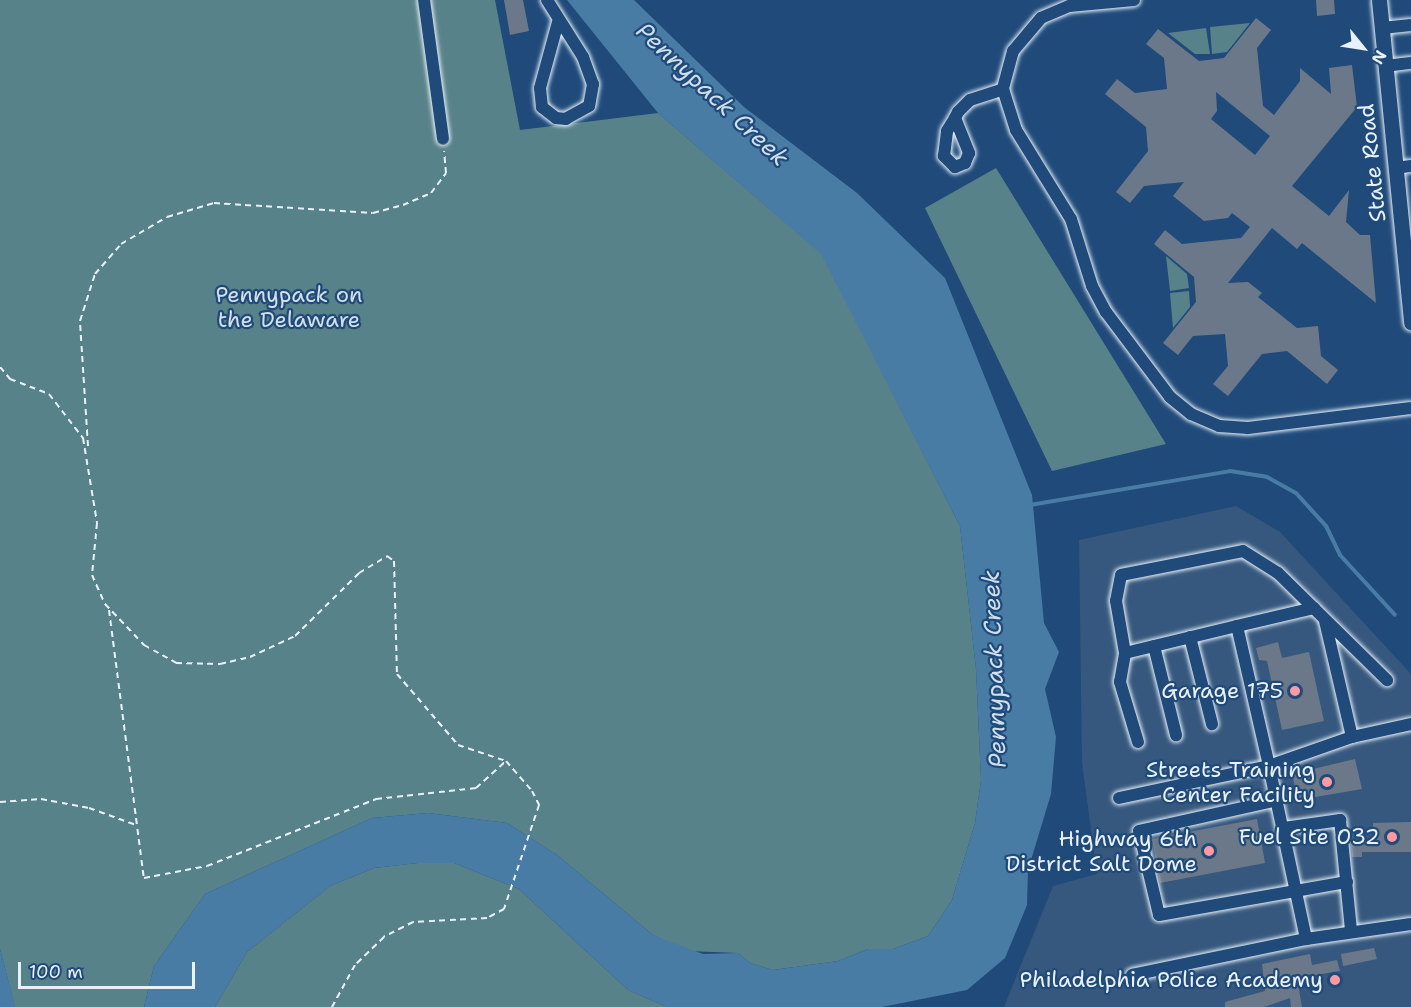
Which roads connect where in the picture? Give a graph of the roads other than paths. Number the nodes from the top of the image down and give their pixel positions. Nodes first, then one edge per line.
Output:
1 (424, 0) edge
2 (547, 0) edge
3 (1134, 0) edge
4 (1379, 0) edge
5 (558, 22) junction
6 (1411, 25) edge
7 (1382, 28) junction
8 (1411, 63) edge
9 (1385, 66) junction
10 (1003, 89) junction
11 (955, 118) dead end
12 (443, 139) road end
13 (1403, 167) edge
14 (1405, 206) edge
15 (1411, 313) edge
16 (1411, 408) edge
17 (1314, 609) junction
18 (1325, 620) junction
19 (1237, 626) junction
20 (1190, 637) junction
21 (1154, 646) junction
22 (1125, 653) junction
23 (1387, 680) dead end
24 (1212, 724) dead end
25 (1411, 724) edge
26 (1176, 735) dead end
27 (1352, 737) junction
28 (1138, 742) dead end
29 (1269, 766) junction
30 (1119, 798) dead end
31 (1278, 800) junction
32 (1284, 828) junction
33 (1347, 882) junction
34 (1298, 890) junction
35 (1411, 924) edge
36 (1352, 931) junction
37 (1306, 939) junction
38 (1132, 975) dead end

1 - 12 lane
2 - 5 lane
3 - 10 lane
4 - 7 main road, State Road
5 - 5 lane
6 - 7 lane
7 - 9 main road, State Road
8 - 9 lane
9 - 13 main road, State Road
10 - 11 lane
10 - 16 lane
13 - 14 main road, State Road
14 - 15 main road, State Road
17 - 18 lane
17 - 19 lane
17 - 22 lane
18 - 23 lane
18 - 27 lane
19 - 20 lane
19 - 29 lane
20 - 21 lane
20 - 24 lane
21 - 22 lane
21 - 26 lane
22 - 28 lane
25 - 27 lane
27 - 29 lane
29 - 30 lane
29 - 31 lane
31 - 32 lane
31 - 34 lane
32 - 33 lane
32 - 34 lane
33 - 34 lane
33 - 36 lane
34 - 37 lane
35 - 36 lane
36 - 37 lane
37 - 38 lane

